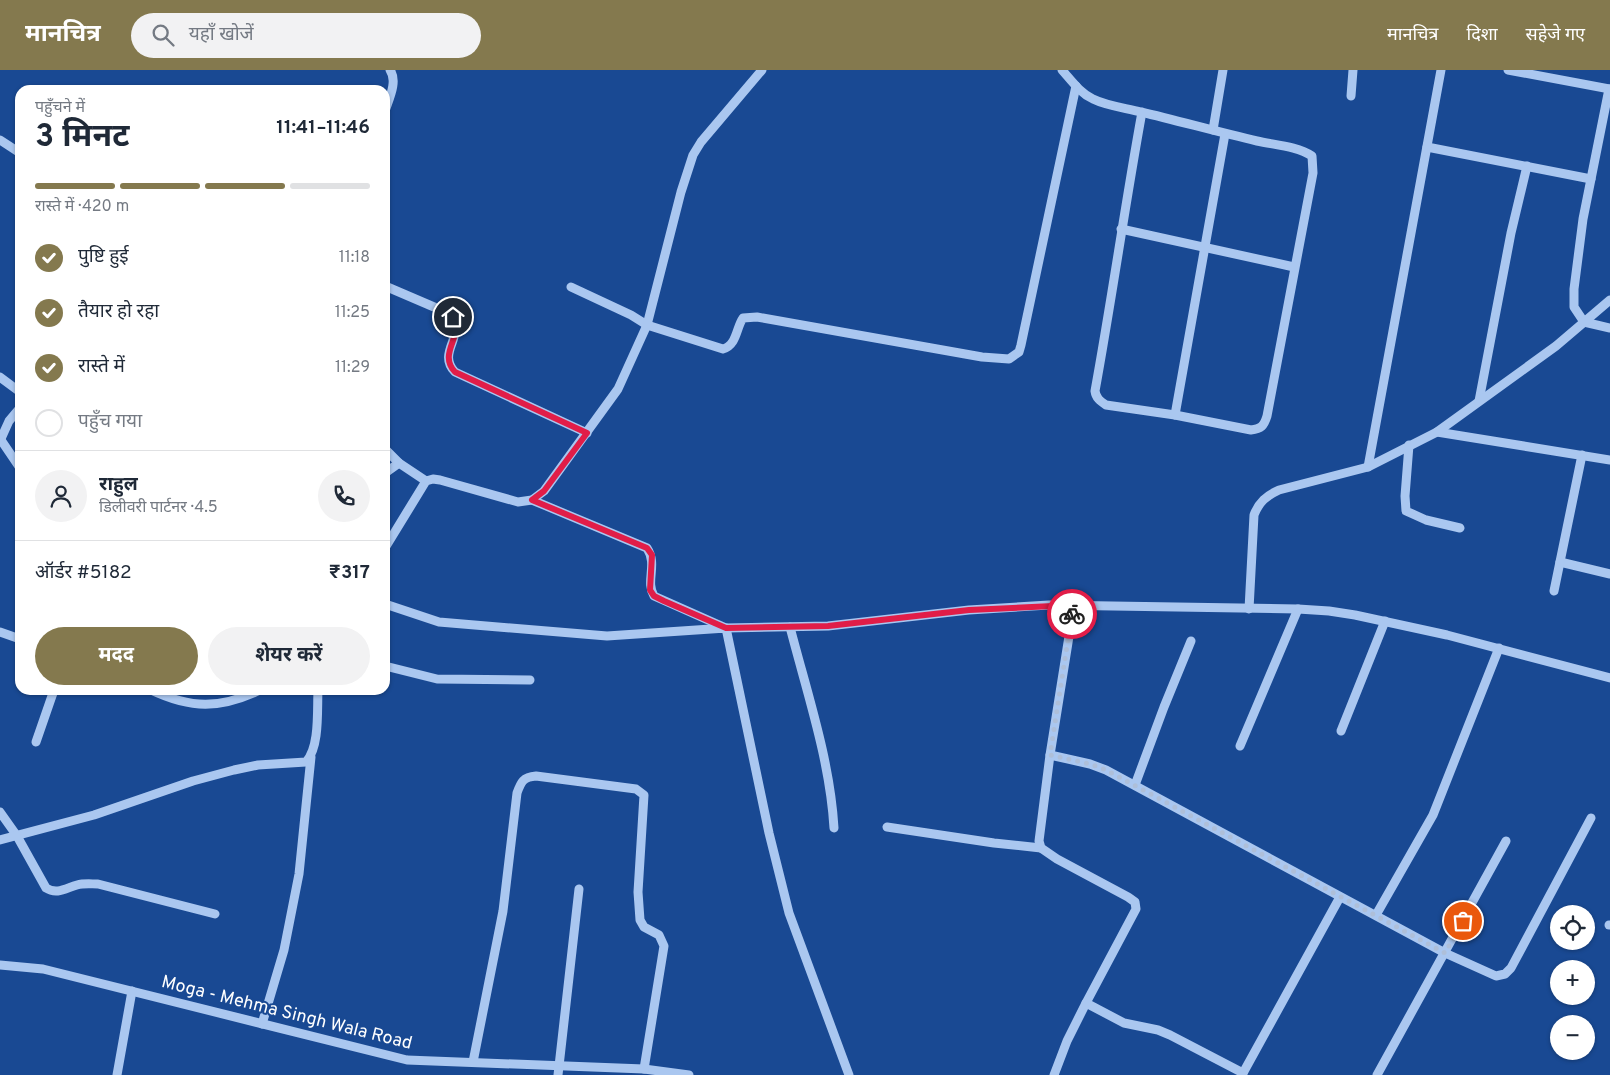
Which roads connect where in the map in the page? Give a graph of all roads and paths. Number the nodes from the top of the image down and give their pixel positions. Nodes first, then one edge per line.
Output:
1 (390, 70) edge
2 (762, 70) edge
3 (1062, 70) edge
4 (1223, 70) edge
5 (1353, 70) edge
6 (1441, 70) edge
7 (1508, 70) edge
8 (1076, 86) junction
9 (1610, 89) edge
10 (390, 93) edge
11 (1351, 96) dead end
12 (1142, 112) junction
13 (1213, 130) junction
14 (1225, 134) junction
15 (0, 140) edge
16 (1427, 147) junction
17 (15, 150) edge
18 (1527, 166) junction
19 (1592, 179) junction
20 (1121, 229) junction
21 (1204, 247) junction
22 (1294, 266) junction
23 (571, 287) dead end
24 (390, 288) edge
25 (1610, 300) edge
26 (1584, 322) junction
27 (648, 325) junction
28 (1610, 328) edge
29 (0, 377) edge
30 (15, 388) edge
31 (1479, 401) junction
32 (15, 414) edge
33 (1175, 415) junction
34 (1437, 432) junction
35 (587, 433) junction
36 (0, 440) edge
37 (1409, 445) junction
38 (390, 454) edge
39 (1582, 455) junction
40 (1610, 460) edge
41 (15, 461) edge
42 (398, 463) junction
43 (1368, 467) junction
44 (390, 469) edge
45 (426, 481) junction
46 (532, 500) junction
47 (1460, 528) dead end
48 (390, 540) edge
49 (1560, 562) junction
50 (1610, 574) edge
51 (1554, 591) dead end
52 (1074, 605) junction
53 (390, 606) edge
54 (1249, 609) junction
55 (1298, 609) junction
56 (1385, 621) junction
57 (790, 627) junction
58 (726, 628) junction
59 (0, 632) edge
60 (15, 636) edge
61 (1191, 642) dead end
62 (1499, 648) junction
63 (390, 667) edge
64 (1610, 678) edge
65 (530, 680) dead end
66 (52, 695) edge
67 (164, 695) edge
68 (246, 695) edge
69 (318, 695) edge
70 (1341, 731) dead end
71 (36, 742) dead end
72 (1240, 746) dead end
73 (1050, 755) junction
74 (311, 757) junction
75 (1135, 786) junction
76 (0, 812) edge
77 (1591, 818) dead end
78 (887, 827) dead end
79 (834, 828) dead end
80 (17, 836) junction
81 (0, 840) edge
82 (1506, 841) dead end
83 (1041, 848) junction
84 (579, 889) dead end
85 (1340, 897) junction
86 (215, 914) dead end
87 (1376, 915) junction
88 (1445, 953) junction
89 (0, 965) edge
90 (132, 991) junction
91 (1086, 1003) junction
92 (262, 1024) junction
93 (473, 1062) junction
94 (560, 1064) junction
95 (644, 1069) junction
96 (1243, 1074) edge
97 (117, 1075) edge
98 (558, 1075) edge
99 (689, 1075) edge
100 (848, 1075) edge
101 (1054, 1075) edge
102 (1377, 1075) edge

1 - 10 street
2 - 27 street
3 - 8 street
4 - 13 street
5 - 11 street
6 - 16 street
7 - 9 street
8 - 12 street
8 - 27 street
9 - 19 street
12 - 13 street
12 - 20 street
13 - 14 street
14 - 21 street
14 - 22 street
15 - 17 street
16 - 18 street
16 - 43 street
18 - 19 street
18 - 31 street
19 - 26 street
20 - 21 street
20 - 33 street
21 - 22 street
21 - 33 street
22 - 33 street
23 - 27 street
24 - 35 street
25 - 26 street
26 - 28 street
26 - 31 street
27 - 35 street
29 - 30 street
31 - 34 street
32 - 36 street
34 - 37 street
34 - 39 street
35 - 46 street
36 - 41 street
37 - 43 street
37 - 47 street
38 - 42 street
39 - 40 street
39 - 49 street
42 - 44 street
42 - 45 street
43 - 54 street
45 - 46 street
45 - 48 street
46 - 58 street
49 - 50 street
49 - 51 street
52 - 54 street
52 - 57 street
52 - 73 street
53 - 58 street
54 - 55 street
55 - 56 street
55 - 72 street
56 - 62 street
56 - 70 street
57 - 58 street
57 - 79 street
58 - 100 street
59 - 60 street
61 - 75 street
62 - 64 street
62 - 87 street
63 - 65 street
66 - 71 street
67 - 68 street
69 - 74 street
73 - 75 street
73 - 83 street
74 - 80 street
74 - 92 street
75 - 85 street
76 - 80 street
77 - 88 street
78 - 83 street
80 - 81 street
80 - 86 street
82 - 88 street
83 - 91 street
84 - 94 street
85 - 87 street
85 - 96 street
87 - 88 street
88 - 102 street
89 - 90 street, Moga - Mehma Singh Wala Road
90 - 92 street, Moga - Mehma Singh Wala Road
90 - 97 street
91 - 96 street
91 - 101 street
92 - 93 street, Moga - Mehma Singh Wala Road
93 - 94 street, Moga - Mehma Singh Wala Road
93 - 95 street
94 - 95 street, Moga - Mehma Singh Wala Road
94 - 98 street
95 - 99 street, Moga - Mehma Singh Wala Road

